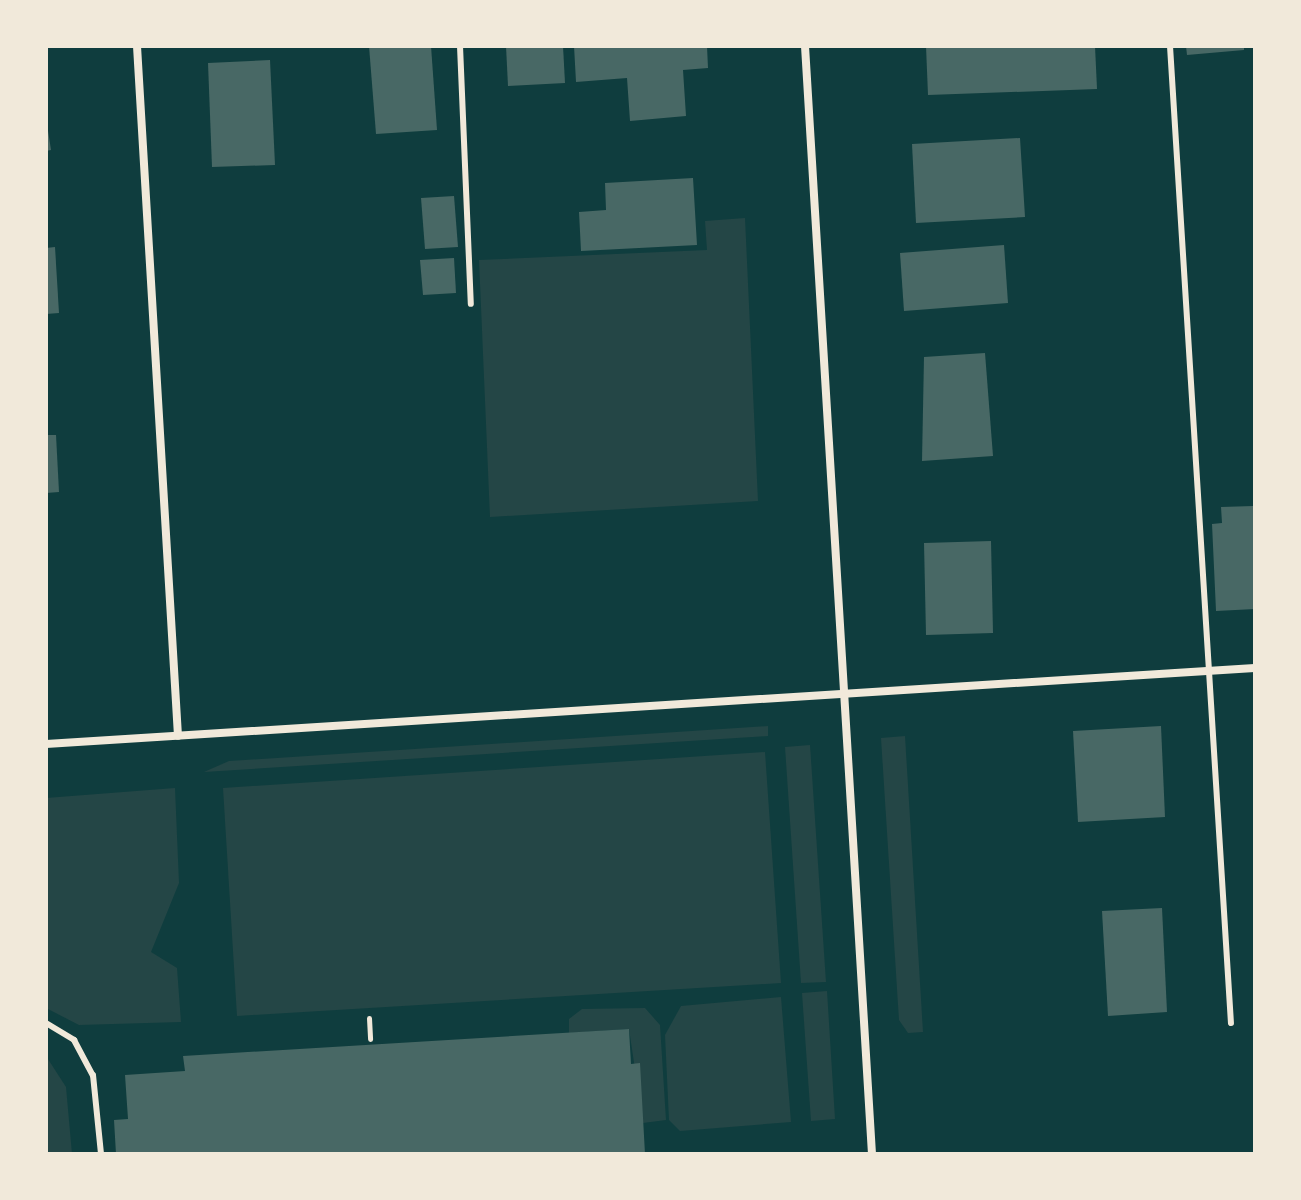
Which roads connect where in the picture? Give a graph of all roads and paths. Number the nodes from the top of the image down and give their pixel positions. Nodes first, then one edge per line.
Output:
1 (137, 46) edge
2 (460, 46) edge
3 (805, 46) edge
4 (1170, 46) edge
5 (471, 304) dead end
6 (1255, 668) edge
7 (1210, 670) junction
8 (845, 697) junction
9 (178, 736) junction
10 (46, 744) edge
11 (369, 1018) dead end
12 (46, 1023) edge
13 (1231, 1023) dead end
14 (370, 1039) dead end
15 (101, 1154) edge
16 (872, 1154) edge

1 - 9 street
2 - 5 lane
3 - 8 street
4 - 7 lane
6 - 7 street
7 - 8 street
7 - 13 lane
8 - 9 street
8 - 16 street
9 - 10 street
11 - 14 path
12 - 15 lane

